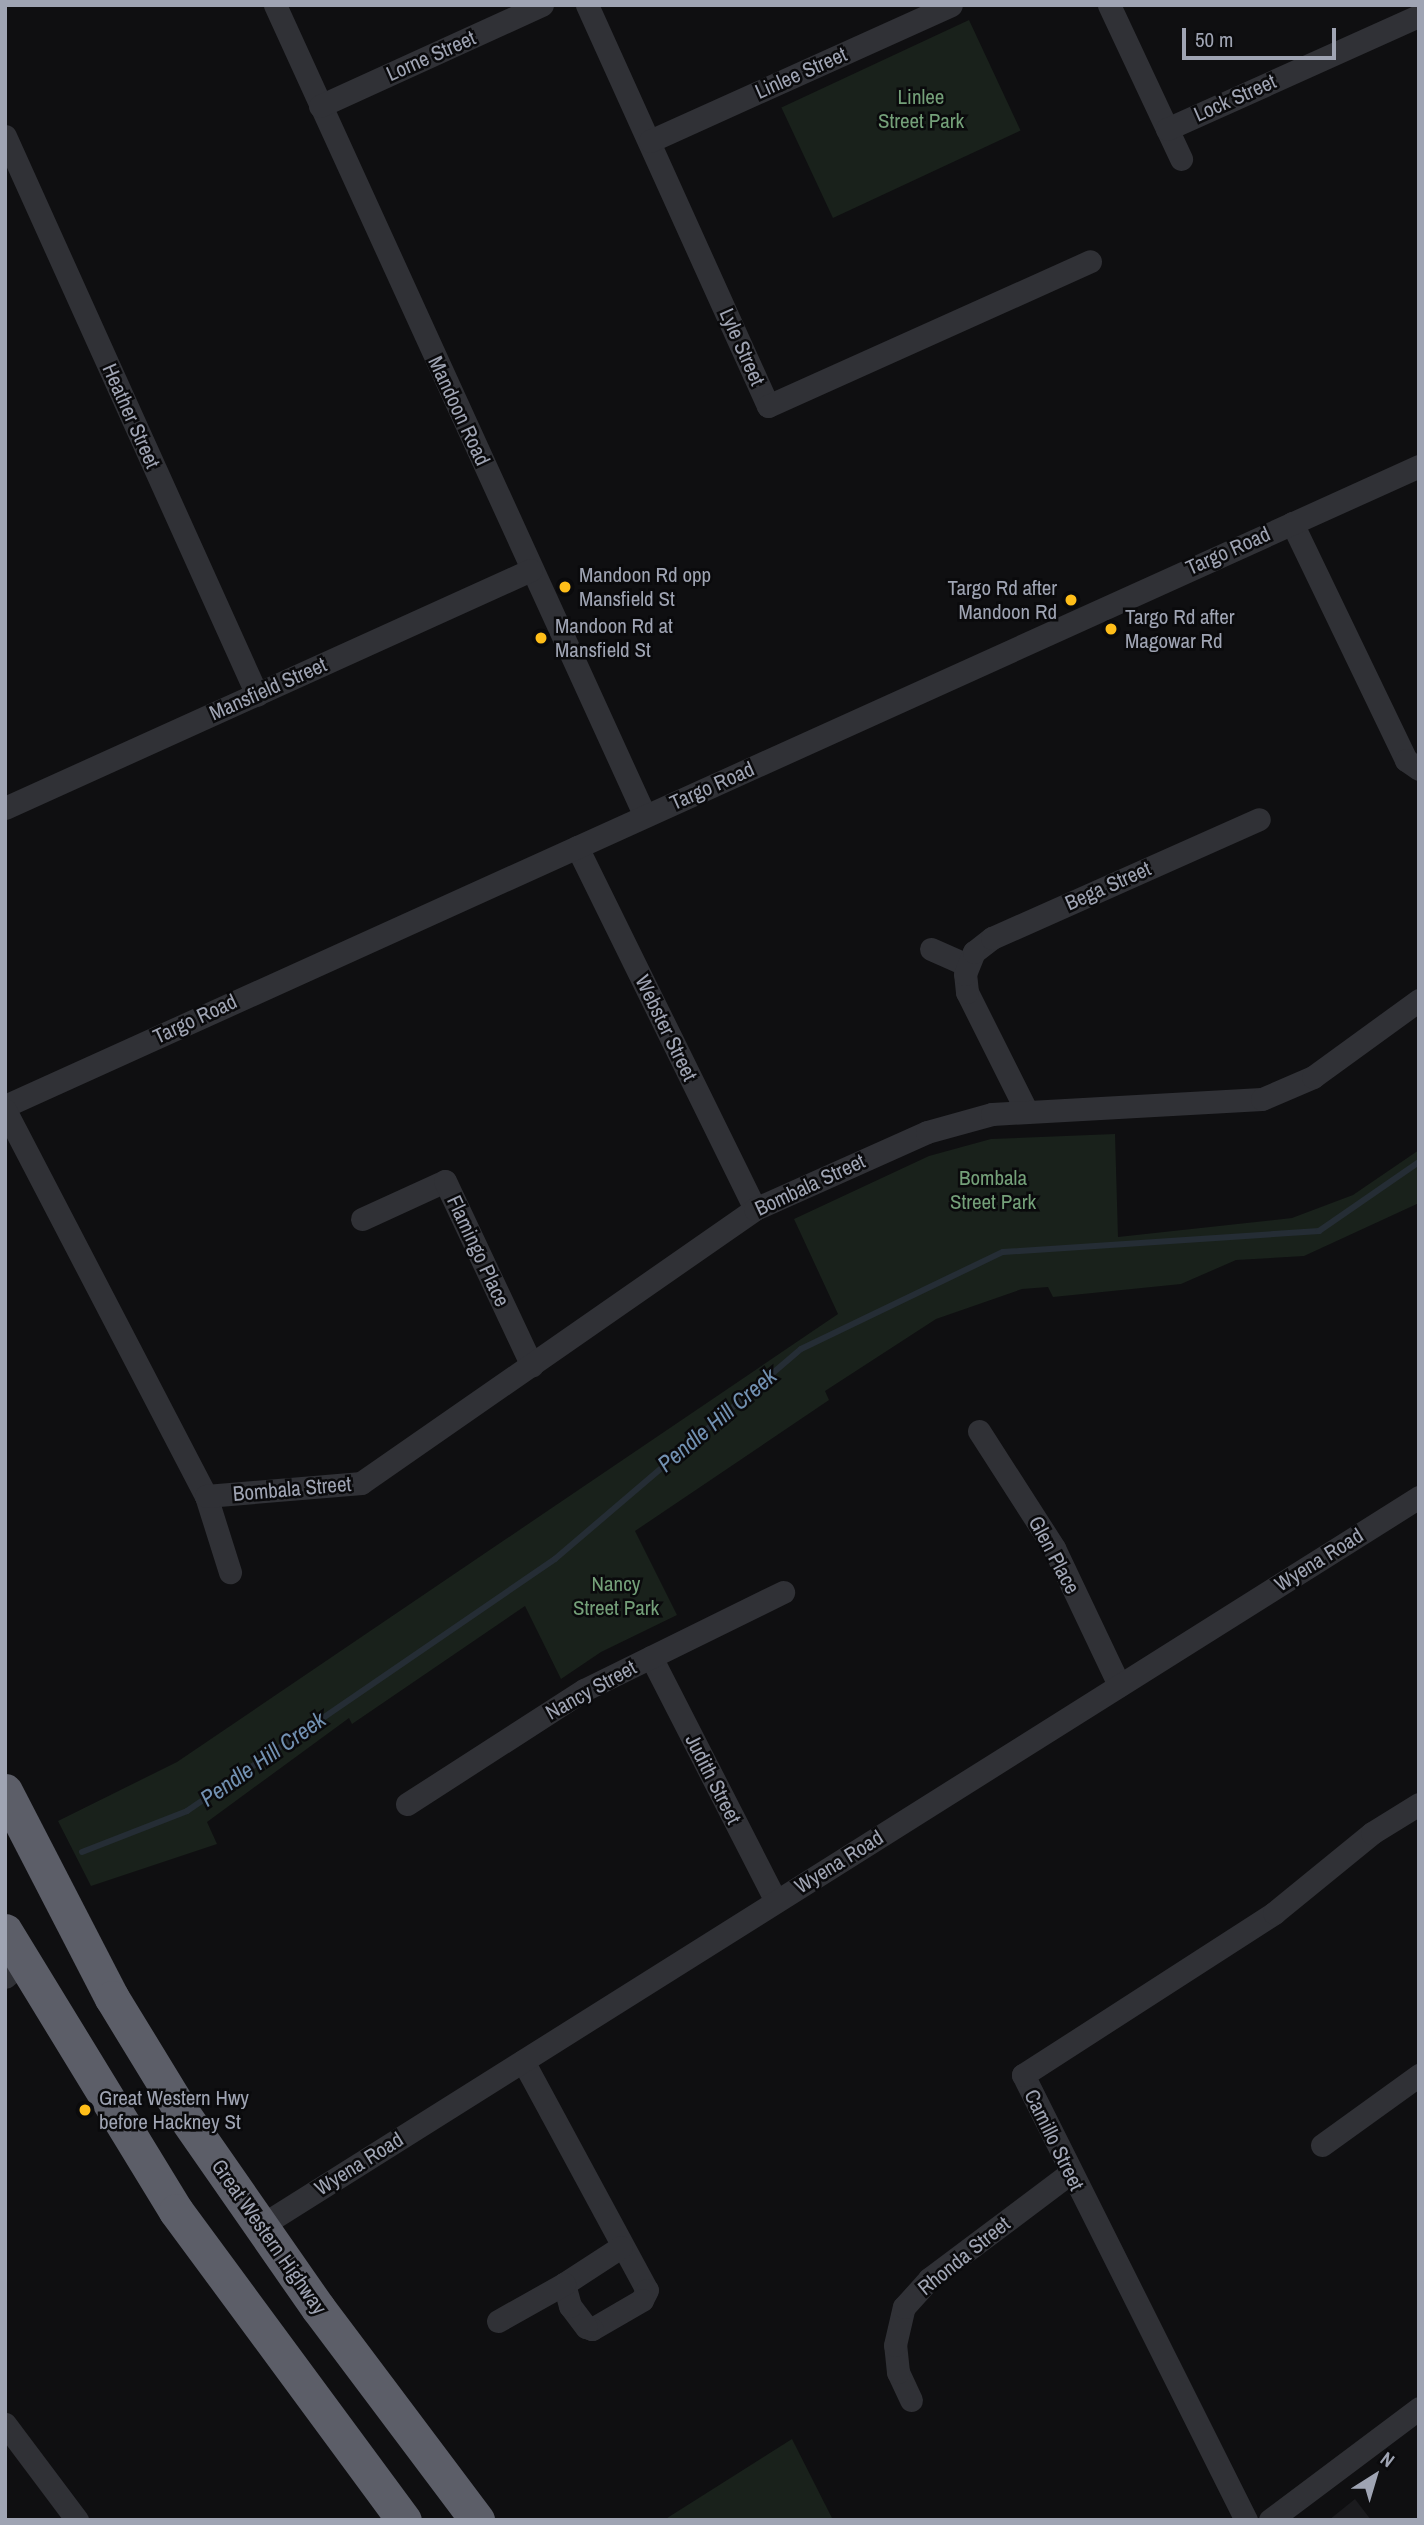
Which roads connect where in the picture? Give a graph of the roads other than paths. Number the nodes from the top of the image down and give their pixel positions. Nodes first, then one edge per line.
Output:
1 (275, 5) edge
2 (542, 5) edge
3 (587, 5) edge
4 (951, 5) edge
5 (1109, 5) edge
6 (1419, 16) edge
7 (320, 106) junction
8 (1167, 129) junction
9 (5, 136) edge
10 (650, 141) junction
11 (1181, 159) dead end
12 (1090, 261) dead end
13 (1419, 466) edge
14 (1292, 523) junction
15 (531, 570) junction
16 (257, 695) junction
17 (1419, 769) edge
18 (5, 808) edge
19 (645, 816) junction
20 (1259, 819) dead end
21 (577, 847) junction
22 (930, 949) dead end
23 (967, 965) junction
24 (1419, 1000) edge
25 (5, 1108) edge
26 (1027, 1112) junction
27 (755, 1209) junction
28 (362, 1219) dead end
29 (532, 1366) junction
30 (979, 1431) dead end
31 (206, 1496) junction
32 (1419, 1497) edge
33 (230, 1572) dead end
34 (783, 1592) dead end
35 (651, 1657) junction
36 (1119, 1685) junction
37 (5, 1791) edge
38 (407, 1804) dead end
39 (1419, 1804) edge
40 (776, 1901) junction
41 (5, 1931) edge
42 (13, 1970) edge
43 (523, 2061) junction
44 (1419, 2075) edge
45 (1322, 2145) dead end
46 (1069, 2174) junction
47 (259, 2227) junction
48 (621, 2247) junction
49 (564, 2284) junction
50 (498, 2322) dead end
51 (911, 2400) dead end
52 (1419, 2408) edge
53 (5, 2424) edge
54 (77, 2520) edge
55 (404, 2520) edge
56 (477, 2520) edge
57 (1246, 2520) edge
58 (1270, 2520) edge

1 - 7 street, Mandoon Road
2 - 7 street, Lorne Street
3 - 10 street, Lyle Street
4 - 10 street, Linlee Street
5 - 8 street
6 - 8 street, Lock Street
7 - 15 street, Mandoon Road
8 - 11 street
9 - 16 street, Heather Street
10 - 12 street, Lyle Street
13 - 14 street, Targo Road
14 - 17 street
14 - 19 street, Targo Road
15 - 16 street, Mansfield Street
15 - 19 street, Mandoon Road
16 - 18 street, Mansfield Street
19 - 21 street, Targo Road
20 - 23 street, Bega Street
21 - 25 street, Targo Road
21 - 27 street, Webster Street
22 - 23 street
23 - 26 street
24 - 26 street, Bombala Street
25 - 31 street, Bombala Street
26 - 27 street, Bombala Street
27 - 29 street, Bombala Street
28 - 29 street, Flamingo Place
29 - 31 street, Bombala Street
30 - 36 street, Glen Place
31 - 33 street, Bombala Street
32 - 36 street, Wyena Road
34 - 35 street, Nancy Street
35 - 38 street, Nancy Street
35 - 40 street, Judith Street
36 - 40 street, Wyena Road
37 - 47 highway, Great Western Highway
39 - 46 street, Camillo Street
40 - 43 street, Wyena Road
41 - 42 highway
42 - 55 highway
43 - 47 street, Wyena Road
43 - 48 street
44 - 45 street
46 - 51 street, Rhonda Street
46 - 57 street, Camillo Street
47 - 56 highway, Great Western Highway
48 - 49 street
48 - 49 street
49 - 50 street
52 - 58 street
53 - 54 street

